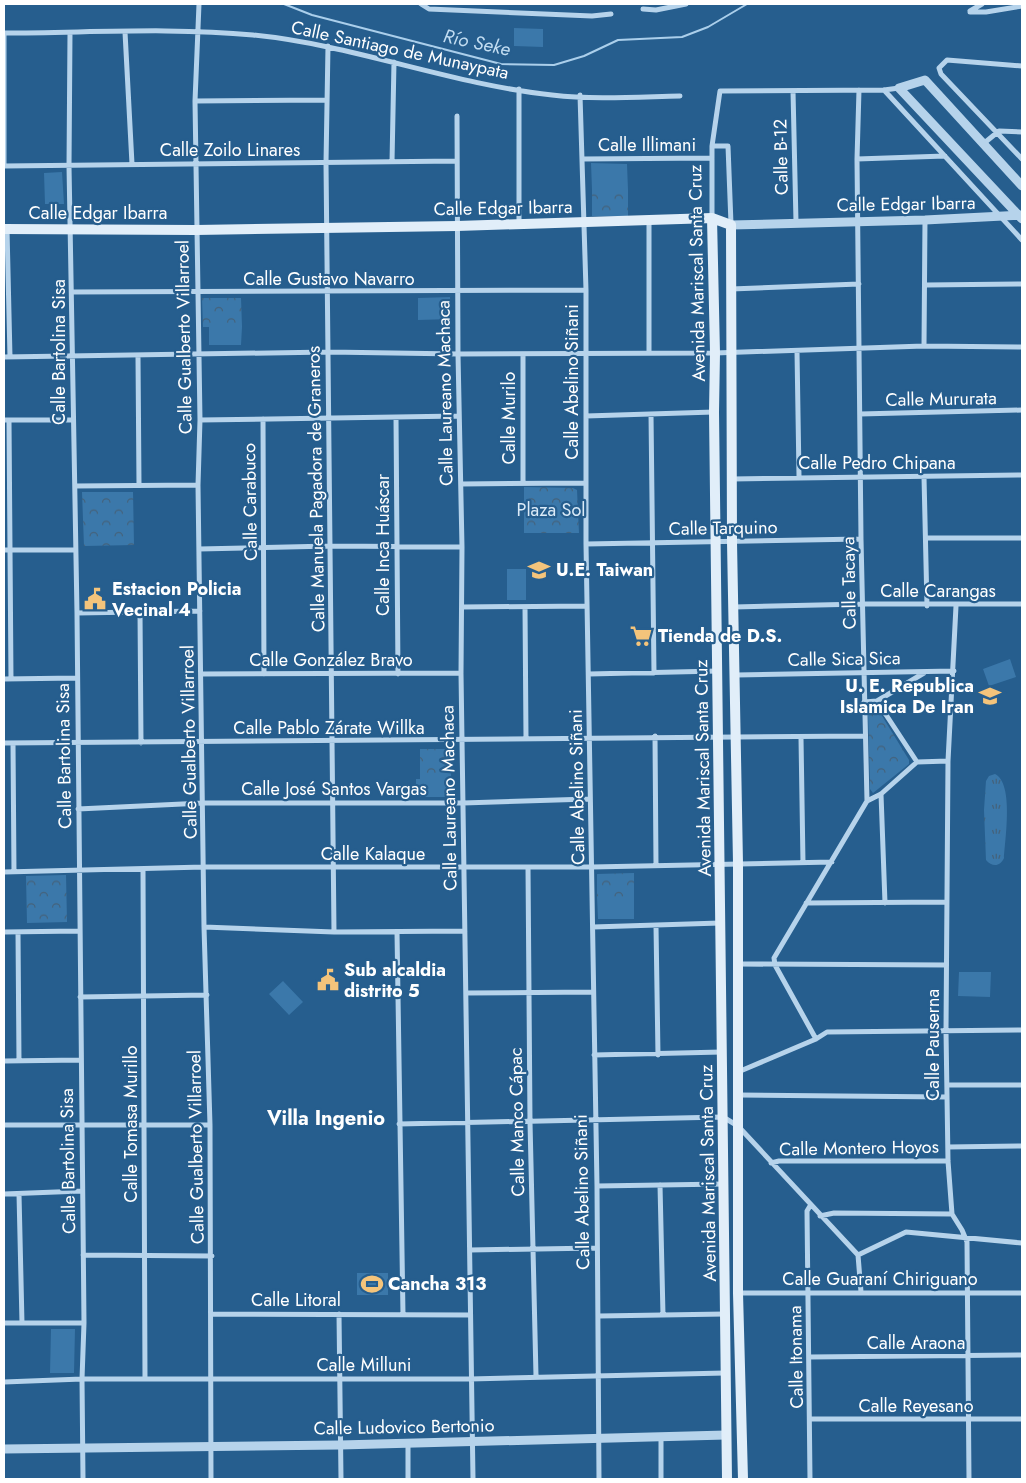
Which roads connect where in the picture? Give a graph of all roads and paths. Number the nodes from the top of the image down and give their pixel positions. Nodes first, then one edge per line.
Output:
1 (199, 4) edge
2 (421, 4) edge
3 (686, 4) edge
4 (982, 4) edge
5 (1022, 6) edge
6 (643, 10) dead end
7 (611, 14) dead end
8 (124, 32) junction
9 (199, 32) junction
10 (4, 33) edge
11 (70, 34) junction
12 (328, 46) junction
13 (394, 62) junction
14 (1022, 66) edge
15 (899, 88) junction
16 (519, 89) junction
17 (793, 90) junction
18 (859, 90) junction
19 (884, 90) junction
20 (580, 95) junction
21 (680, 96) dead end
22 (326, 100) junction
23 (195, 101) junction
24 (457, 116) dead end
25 (996, 132) junction
26 (1022, 132) edge
27 (984, 144) junction
28 (712, 146) junction
29 (945, 156) junction
30 (712, 158) junction
31 (582, 159) junction
32 (857, 159) junction
33 (1022, 159) edge
34 (457, 161) junction
35 (392, 162) junction
36 (198, 163) junction
37 (326, 163) junction
38 (132, 164) junction
39 (4, 166) edge
40 (69, 166) junction
41 (1022, 186) edge
42 (1002, 217) junction
43 (1021, 217) edge
44 (712, 218) junction
45 (649, 220) junction
46 (925, 220) junction
47 (858, 221) junction
48 (583, 222) junction
49 (796, 222) junction
50 (519, 224) junction
51 (731, 225) junction
52 (326, 226) junction
53 (457, 226) junction
54 (72, 228) junction
55 (5, 229) edge
56 (196, 230) junction
57 (1022, 240) edge
58 (859, 284) junction
59 (1022, 284) edge
60 (926, 285) junction
61 (731, 289) junction
62 (586, 290) junction
63 (72, 292) junction
64 (457, 292) junction
65 (328, 293) junction
66 (198, 294) junction
67 (924, 346) junction
68 (1022, 347) edge
69 (859, 349) junction
70 (796, 351) junction
71 (329, 352) junction
72 (649, 352) junction
73 (732, 352) junction
74 (585, 353) junction
75 (715, 353) junction
76 (198, 354) junction
77 (458, 354) junction
78 (523, 354) junction
79 (73, 356) junction
80 (7, 357) edge
81 (138, 357) junction
82 (1022, 410) edge
83 (714, 412) junction
84 (651, 414) junction
85 (860, 414) junction
86 (459, 416) junction
87 (586, 416) junction
88 (396, 417) junction
89 (330, 418) junction
90 (263, 419) junction
91 (7, 420) edge
92 (73, 420) junction
93 (200, 420) junction
94 (1022, 475) edge
95 (798, 476) junction
96 (861, 476) junction
97 (924, 477) junction
98 (732, 479) junction
99 (523, 483) junction
100 (586, 483) junction
101 (460, 484) junction
102 (139, 485) junction
103 (198, 485) junction
104 (75, 486) junction
105 (926, 538) junction
106 (1022, 538) edge
107 (861, 540) junction
108 (717, 542) junction
109 (732, 542) junction
110 (652, 543) junction
111 (586, 544) junction
112 (397, 545) junction
113 (265, 546) junction
114 (331, 546) junction
115 (462, 547) junction
116 (199, 549) junction
117 (4, 550) edge
118 (11, 550) junction
119 (75, 550) junction
120 (862, 604) junction
121 (1022, 604) edge
122 (587, 606) junction
123 (927, 606) junction
124 (956, 606) junction
125 (462, 607) junction
126 (525, 607) junction
127 (734, 607) junction
128 (200, 611) junction
129 (140, 612) junction
130 (77, 613) junction
131 (718, 671) junction
132 (954, 671) junction
133 (654, 672) junction
134 (864, 672) junction
135 (925, 672) junction
136 (461, 673) junction
137 (201, 674) junction
138 (264, 674) junction
139 (398, 674) junction
140 (589, 674) junction
141 (736, 674) junction
142 (332, 675) junction
143 (76, 678) junction
144 (4, 679) edge
145 (11, 679) junction
146 (877, 701) junction
147 (864, 702) junction
148 (655, 736) junction
149 (719, 736) junction
150 (864, 736) junction
151 (736, 737) junction
152 (526, 738) junction
153 (801, 738) junction
154 (590, 739) junction
155 (463, 741) junction
156 (332, 742) junction
157 (4, 743) edge
158 (13, 743) junction
159 (77, 743) junction
160 (141, 743) junction
161 (202, 743) junction
162 (917, 762) junction
163 (948, 762) junction
164 (881, 794) junction
165 (589, 799) junction
166 (867, 801) junction
167 (333, 802) junction
168 (203, 803) junction
169 (463, 803) junction
170 (78, 809) junction
171 (832, 862) junction
172 (721, 863) junction
173 (738, 863) junction
174 (656, 864) junction
175 (802, 864) junction
176 (334, 867) junction
177 (528, 867) junction
178 (592, 867) junction
179 (204, 868) junction
180 (464, 868) junction
181 (79, 870) junction
182 (143, 870) junction
183 (4, 872) edge
184 (14, 872) junction
185 (947, 902) junction
186 (806, 903) junction
187 (885, 903) junction
188 (720, 923) junction
189 (656, 926) junction
190 (204, 927) junction
191 (593, 927) junction
192 (79, 931) junction
193 (465, 931) junction
194 (4, 932) edge
195 (18, 932) junction
196 (334, 932) junction
197 (397, 932) junction
198 (738, 964) junction
199 (775, 965) junction
200 (946, 965) junction
201 (593, 992) junction
202 (466, 993) junction
203 (529, 993) junction
204 (207, 995) junction
205 (80, 996) junction
206 (144, 997) junction
207 (1022, 1030) edge
208 (946, 1031) junction
209 (816, 1039) junction
210 (723, 1052) junction
211 (594, 1055) junction
212 (658, 1055) junction
213 (81, 1060) junction
214 (4, 1061) edge
215 (19, 1061) junction
216 (738, 1072) junction
217 (947, 1085) junction
218 (1022, 1085) edge
219 (739, 1095) junction
220 (947, 1097) junction
221 (723, 1117) junction
222 (594, 1121) junction
223 (530, 1122) junction
224 (81, 1124) junction
225 (399, 1124) junction
226 (468, 1124) junction
227 (4, 1125) edge
228 (145, 1125) junction
229 (210, 1125) junction
230 (738, 1126) junction
231 (1022, 1146) edge
232 (948, 1147) junction
233 (948, 1161) junction
234 (770, 1163) junction
235 (724, 1184) junction
236 (597, 1186) junction
237 (660, 1186) junction
238 (82, 1192) junction
239 (4, 1194) edge
240 (19, 1194) junction
241 (810, 1206) junction
242 (952, 1214) junction
243 (820, 1216) junction
244 (965, 1237) junction
245 (1022, 1242) edge
246 (597, 1248) junction
247 (470, 1250) junction
248 (533, 1250) junction
249 (82, 1255) junction
250 (858, 1255) junction
251 (146, 1256) junction
252 (212, 1256) junction
253 (861, 1292) junction
254 (738, 1293) junction
255 (808, 1293) junction
256 (968, 1293) junction
257 (1022, 1293) edge
258 (212, 1314) junction
259 (340, 1314) junction
260 (725, 1314) junction
261 (404, 1315) junction
262 (470, 1315) junction
263 (663, 1315) junction
264 (599, 1316) junction
265 (4, 1323) edge
266 (84, 1323) junction
267 (22, 1324) junction
268 (1022, 1355) edge
269 (809, 1357) junction
270 (968, 1357) junction
271 (725, 1373) junction
272 (536, 1376) junction
273 (599, 1376) junction
274 (82, 1379) junction
275 (145, 1379) junction
276 (209, 1379) junction
277 (341, 1379) junction
278 (470, 1379) junction
279 (4, 1382) edge
280 (810, 1419) junction
281 (1022, 1419) edge
282 (969, 1420) junction
283 (726, 1435) junction
284 (600, 1438) junction
285 (660, 1438) junction
286 (472, 1442) junction
287 (408, 1443) junction
288 (210, 1445) junction
289 (340, 1445) junction
290 (83, 1448) junction
291 (4, 1449) edge
292 (83, 1479) edge
293 (211, 1479) edge
294 (341, 1479) edge
295 (408, 1479) edge
296 (473, 1479) edge
297 (599, 1479) edge
298 (662, 1479) edge
299 (727, 1479) edge
300 (743, 1479) edge
301 (810, 1479) edge
302 (969, 1479) edge

1 - 9 street, Calle Gualberto Villarroel
2 - 7 street
3 - 6 street
4 - 5 street
8 - 9 street, Calle Santiago de Munaypata
8 - 11 street, Calle Santiago de Munaypata
8 - 38 street
9 - 12 street, Calle Santiago de Munaypata
9 - 23 street, Calle Gualberto Villarroel
10 - 11 street, Calle Santiago de Munaypata
10 - 39 street
11 - 40 street, Calle Bartolina Sisa
12 - 13 street, Calle Santiago de Munaypata
12 - 22 street, Calle Manuela Pagadora de Graneros
13 - 16 street, Calle Santiago de Munaypata
13 - 35 street
14 - 25 street
15 - 19 street
15 - 27 street
15 - 43 street
16 - 20 street, Calle Santiago de Munaypata
16 - 50 street
17 - 18 street
17 - 28 street
17 - 49 street, Calle B-12
18 - 19 street
18 - 32 street, Calle Tacaya
19 - 29 street
20 - 21 street, Calle Santiago de Munaypata
20 - 31 street, Calle Abelino Siñani
22 - 23 street
22 - 37 street, Calle Manuela Pagadora de Graneros
23 - 36 street, Calle Gualberto Villarroel
24 - 34 street, Calle Laureano Machaca
25 - 26 street
25 - 27 street
25 - 33 street
27 - 41 street
28 - 30 street, Avenida Mariscal Santa Cruz
28 - 51 street, Avenida Mariscal Santa Cruz
29 - 32 street
29 - 42 street
30 - 31 street, Calle Illimani
30 - 44 street, Avenida Mariscal Santa Cruz
31 - 48 street, Calle Abelino Siñani
32 - 47 street, Calle Tacaya
34 - 35 street, Calle Zoilo Linares
34 - 53 street, Calle Laureano Machaca
35 - 37 street, Calle Zoilo Linares
36 - 37 street, Calle Zoilo Linares
36 - 38 street, Calle Zoilo Linares
36 - 56 street, Calle Gualberto Villarroel
37 - 52 street, Calle Manuela Pagadora de Graneros
38 - 40 street, Calle Zoilo Linares
39 - 40 street, Calle Zoilo Linares
40 - 54 street, Calle Bartolina Sisa
42 - 43 street, Calle Edgar Ibarra
42 - 46 street, Calle Edgar Ibarra
42 - 57 street
44 - 45 main road, Calle Edgar Ibarra
44 - 51 main road, Calle Edgar Ibarra
44 - 75 main road, Avenida Mariscal Santa Cruz
45 - 48 main road, Calle Edgar Ibarra
45 - 72 street
46 - 47 street, Calle Edgar Ibarra
46 - 60 street
47 - 49 street, Calle Edgar Ibarra
47 - 58 street, Calle Tacaya
48 - 50 main road, Calle Edgar Ibarra
48 - 62 street, Calle Abelino Siñani
49 - 51 street, Calle Edgar Ibarra
50 - 53 main road, Calle Edgar Ibarra
51 - 61 main road, Avenida Mariscal Santa Cruz
52 - 53 main road, Calle Edgar Ibarra
52 - 56 main road, Calle Edgar Ibarra
52 - 65 street, Calle Manuela Pagadora de Graneros
53 - 64 street, Calle Laureano Machaca
54 - 55 main road, Calle Edgar Ibarra
54 - 56 main road, Calle Edgar Ibarra
54 - 63 street, Calle Bartolina Sisa
55 - 80 street
56 - 66 street, Calle Gualberto Villarroel
58 - 61 street
58 - 69 street, Calle Tacaya
59 - 60 street
60 - 67 street
61 - 73 main road, Avenida Mariscal Santa Cruz
62 - 64 street, Calle Gustavo Navarro
62 - 74 street, Calle Abelino Siñani
63 - 66 street, Calle Gustavo Navarro
63 - 79 street, Calle Bartolina Sisa
64 - 65 street, Calle Gustavo Navarro
64 - 77 street, Calle Laureano Machaca
65 - 66 street, Calle Gustavo Navarro
65 - 71 street, Calle Manuela Pagadora de Graneros
66 - 76 street, Calle Gualberto Villarroel
67 - 68 street
67 - 69 street
69 - 70 street
69 - 85 street, Calle Tacaya
70 - 73 street
70 - 95 street
71 - 76 street
71 - 77 street
71 - 89 street, Calle Manuela Pagadora de Graneros
72 - 74 street
72 - 75 street
73 - 75 street
73 - 98 main road, Avenida Mariscal Santa Cruz
74 - 78 street
74 - 87 street, Calle Abelino Siñani
75 - 83 main road, Avenida Mariscal Santa Cruz
76 - 81 street
76 - 93 street, Calle Gualberto Villarroel
77 - 78 street
77 - 86 street, Calle Laureano Machaca
78 - 99 street, Calle Murilo
79 - 80 street
79 - 81 street
79 - 92 street, Calle Bartolina Sisa
81 - 102 street
82 - 85 street, Calle Mururata
83 - 84 street
83 - 108 main road, Avenida Mariscal Santa Cruz
84 - 87 street
84 - 110 street
85 - 96 street, Calle Tacaya
86 - 88 street
86 - 101 street, Calle Laureano Machaca
87 - 100 street, Calle Abelino Siñani
88 - 89 street
88 - 112 street, Calle Inca Huáscar
89 - 90 street
89 - 114 street, Calle Manuela Pagadora de Graneros
90 - 93 street
90 - 113 street, Calle Carabuco
91 - 92 street
91 - 118 street
92 - 104 street, Calle Bartolina Sisa
93 - 103 street, Calle Gualberto Villarroel
94 - 97 street, Calle Pedro Chipana
95 - 96 street, Calle Pedro Chipana
95 - 98 street, Calle Pedro Chipana
96 - 97 street, Calle Pedro Chipana
96 - 107 street, Calle Tacaya
97 - 105 street
98 - 109 main road, Avenida Mariscal Santa Cruz
99 - 100 street
99 - 101 street
100 - 111 street, Calle Abelino Siñani
101 - 115 street, Calle Laureano Machaca
102 - 103 street
102 - 104 street
103 - 116 street, Calle Gualberto Villarroel
104 - 119 street, Calle Bartolina Sisa
105 - 106 street
105 - 123 street
107 - 109 street, Calle Tarquino
107 - 120 street, Calle Tacaya
108 - 109 street, Calle Tarquino
108 - 110 street, Calle Tarquino
108 - 131 main road, Avenida Mariscal Santa Cruz
109 - 127 main road, Avenida Mariscal Santa Cruz
110 - 111 street, Calle Tarquino
110 - 133 street
111 - 122 street, Calle Abelino Siñani
112 - 114 street
112 - 115 street
112 - 139 street, Calle Inca Huáscar
113 - 114 street
113 - 116 street
113 - 138 street, Calle Carabuco
114 - 142 street, Calle Manuela Pagadora de Graneros
115 - 125 street, Calle Laureano Machaca
116 - 128 street, Calle Gualberto Villarroel
117 - 118 street
118 - 119 street
118 - 145 street
119 - 130 street, Calle Bartolina Sisa
120 - 123 street, Calle Carangas
120 - 127 street, Calle Carangas
120 - 134 street, Calle Tacaya
121 - 124 street, Calle Carangas
122 - 126 street
122 - 140 street, Calle Abelino Siñani
123 - 124 street, Calle Carangas
124 - 132 street, Calle Pauserna
125 - 126 street
125 - 136 street, Calle Laureano Machaca
126 - 152 street
127 - 141 main road, Avenida Mariscal Santa Cruz
128 - 129 street
128 - 137 street, Calle Gualberto Villarroel
129 - 130 street
129 - 160 street
130 - 143 street, Calle Bartolina Sisa
131 - 133 street
131 - 149 main road, Avenida Mariscal Santa Cruz
132 - 135 street, Calle Sica Sica
132 - 163 street, Calle Pauserna
133 - 140 street
134 - 135 street, Calle Sica Sica
134 - 141 street, Calle Sica Sica
134 - 147 street, Calle Tacaya
135 - 146 street
136 - 139 street, Calle González Bravo
136 - 155 street, Calle Laureano Machaca
137 - 138 street, Calle González Bravo
137 - 161 street, Calle Gualberto Villarroel
138 - 142 street, Calle González Bravo
139 - 142 street, Calle González Bravo
140 - 154 street, Calle Abelino Siñani
141 - 151 main road, Avenida Mariscal Santa Cruz
142 - 156 street, Calle Manuela Pagadora de Graneros
143 - 145 street
143 - 159 street, Calle Bartolina Sisa
144 - 145 street
146 - 147 street
146 - 162 street
147 - 150 street, Calle Tacaya
148 - 149 street, Calle Pablo Zárate Willka
148 - 154 street, Calle Pablo Zárate Willka
148 - 174 street
149 - 151 street, Calle Pablo Zárate Willka
149 - 172 main road, Avenida Mariscal Santa Cruz
150 - 153 street, Calle Pablo Zárate Willka
150 - 166 street, Calle Tacaya
151 - 153 street, Calle Pablo Zárate Willka
151 - 173 main road, Avenida Mariscal Santa Cruz
152 - 154 street, Calle Pablo Zárate Willka
152 - 155 street, Calle Pablo Zárate Willka
153 - 175 street
154 - 165 street, Calle Abelino Siñani
155 - 156 street, Calle Pablo Zárate Willka
155 - 169 street, Calle Laureano Machaca
156 - 161 street, Calle Pablo Zárate Willka
156 - 167 street, Calle Manuela Pagadora de Graneros
157 - 158 street, Calle Pablo Zárate Willka
158 - 159 street, Calle Pablo Zárate Willka
158 - 184 street
159 - 160 street, Calle Pablo Zárate Willka
159 - 170 street, Calle Bartolina Sisa
160 - 161 street, Calle Pablo Zárate Willka
161 - 168 street, Calle Gualberto Villarroel
162 - 163 street
162 - 164 street
163 - 185 street, Calle Pauserna
164 - 166 street
164 - 187 street
165 - 169 street, Calle José Santos Vargas
165 - 178 street, Calle Abelino Siñani
166 - 171 street
167 - 168 street, Calle José Santos Vargas
167 - 169 street, Calle José Santos Vargas
167 - 176 street, Calle Manuela Pagadora de Graneros
168 - 170 street, Calle José Santos Vargas
168 - 179 street, Calle Gualberto Villarroel
169 - 180 street, Calle Laureano Machaca
170 - 181 street, Calle Bartolina Sisa
171 - 175 street, Calle Kalaque
171 - 186 street
172 - 173 street, Calle Kalaque
172 - 174 street, Calle Kalaque
172 - 188 main road, Avenida Mariscal Santa Cruz
173 - 175 street, Calle Kalaque
173 - 198 main road, Avenida Mariscal Santa Cruz
174 - 178 street, Calle Kalaque
176 - 179 street, Calle Kalaque
176 - 180 street, Calle Kalaque
176 - 196 street, Calle Manuela Pagadora de Graneros
177 - 178 street, Calle Kalaque
177 - 180 street, Calle Kalaque
177 - 203 street, Calle Manco Cápac
178 - 191 street, Calle Abelino Siñani
179 - 182 street, Calle Kalaque
179 - 190 street, Calle Gualberto Villarroel
180 - 193 street, Calle Laureano Machaca
181 - 182 street, Calle Kalaque
181 - 184 street, Calle Kalaque
181 - 192 street, Calle Bartolina Sisa
182 - 206 street, Calle Tomasa Murillo
183 - 184 street, Calle Kalaque
185 - 187 street
185 - 200 street, Calle Pauserna
186 - 187 street
186 - 199 street
188 - 189 street
188 - 210 main road, Avenida Mariscal Santa Cruz
189 - 191 street
189 - 212 street
190 - 196 street
190 - 204 street, Calle Gualberto Villarroel
191 - 201 street, Calle Abelino Siñani
192 - 195 street
192 - 205 street, Calle Bartolina Sisa
193 - 197 street
193 - 202 street, Calle Laureano Machaca
194 - 195 street
195 - 215 street
196 - 197 street
197 - 225 street
198 - 199 street
198 - 216 main road, Avenida Mariscal Santa Cruz
199 - 200 street
199 - 209 street
200 - 208 street, Calle Pauserna
201 - 203 street
201 - 211 street, Calle Abelino Siñani
202 - 203 street
202 - 226 street, Calle Laureano Machaca
203 - 223 street, Calle Manco Cápac
204 - 206 street
204 - 229 street, Calle Gualberto Villarroel
205 - 206 street
205 - 213 street, Calle Bartolina Sisa
206 - 228 street, Calle Tomasa Murillo
207 - 208 street
208 - 209 street
208 - 217 street, Calle Pauserna
209 - 216 street
210 - 212 street
210 - 221 main road, Avenida Mariscal Santa Cruz
211 - 212 street
211 - 222 street, Calle Abelino Siñani
213 - 215 street
213 - 224 street, Calle Bartolina Sisa
214 - 215 street
216 - 219 main road, Avenida Mariscal Santa Cruz
217 - 218 street
217 - 220 street, Calle Pauserna
219 - 220 street
219 - 230 main road, Avenida Mariscal Santa Cruz
220 - 232 street, Calle Pauserna
221 - 222 street
221 - 230 street
221 - 235 main road, Avenida Mariscal Santa Cruz
222 - 223 street
222 - 236 street, Calle Abelino Siñani
223 - 226 street
223 - 248 street, Calle Manco Cápac
224 - 227 street
224 - 228 street
224 - 238 street, Calle Bartolina Sisa
225 - 226 street
225 - 261 street
226 - 247 street, Calle Laureano Machaca
228 - 229 street
228 - 251 street, Calle Tomasa Murillo
229 - 252 street, Calle Gualberto Villarroel
230 - 234 street
230 - 254 main road, Avenida Mariscal Santa Cruz
231 - 232 street, Calle Montero Hoyos
232 - 233 street, Calle Pauserna
233 - 234 street, Calle Montero Hoyos
233 - 242 street, Calle Pauserna
234 - 241 street
235 - 237 street
235 - 260 main road, Avenida Mariscal Santa Cruz
236 - 237 street
236 - 246 street, Calle Abelino Siñani
237 - 263 street
238 - 240 street
238 - 249 street, Calle Bartolina Sisa
239 - 240 street
240 - 267 street
241 - 243 street
241 - 255 street, Calle Itonama
242 - 243 street
242 - 244 street, Calle Pauserna
243 - 250 street
244 - 245 street
244 - 250 street
244 - 256 street, Calle Pauserna
246 - 248 street
246 - 264 street, Calle Abelino Siñani
247 - 248 street
247 - 262 street, Calle Laureano Machaca
248 - 272 street, Calle Manco Cápac
249 - 251 street
249 - 266 street, Calle Bartolina Sisa
250 - 253 street
251 - 252 street
251 - 275 street, Calle Tomasa Murillo
252 - 258 street, Calle Gualberto Villarroel
253 - 255 street, Calle Guaraní Chiriguano
253 - 256 street, Calle Guaraní Chiriguano
254 - 255 street, Calle Guaraní Chiriguano
254 - 300 main road, Avenida Mariscal Santa Cruz
255 - 269 street, Calle Itonama
256 - 257 street, Calle Guaraní Chiriguano
256 - 270 street, Calle Pauserna
258 - 259 street, Calle Litoral
258 - 276 street, Calle Gualberto Villarroel
259 - 261 street, Calle Litoral
259 - 277 street
260 - 263 street
260 - 271 main road, Avenida Mariscal Santa Cruz
261 - 262 street, Calle Litoral
262 - 278 street, Calle Laureano Machaca
263 - 264 street
264 - 273 street, Calle Abelino Siñani
265 - 267 street
266 - 267 street
266 - 274 street, Calle Bartolina Sisa
268 - 270 street, Calle Araona
269 - 270 street, Calle Araona
269 - 280 street, Calle Itonama
270 - 282 street, Calle Pauserna
271 - 273 street, Calle Milluni
271 - 283 main road, Avenida Mariscal Santa Cruz
272 - 273 street, Calle Milluni
272 - 278 street, Calle Milluni
273 - 284 street, Calle Abelino Siñani
274 - 275 street, Calle Milluni
274 - 279 street, Calle Milluni
274 - 290 street, Calle Bartolina Sisa
275 - 276 street, Calle Milluni
276 - 277 street, Calle Milluni
276 - 288 street, Calle Gualberto Villarroel
277 - 278 street, Calle Milluni
277 - 289 street
278 - 286 street, Calle Laureano Machaca
280 - 282 street, Calle Reyesano
280 - 301 street, Calle Itonama
281 - 282 street, Calle Reyesano
282 - 302 street, Calle Pauserna
283 - 285 street, Calle Ludovico Bertonio
283 - 299 main road, Avenida Mariscal Santa Cruz
284 - 285 street, Calle Ludovico Bertonio
284 - 286 street, Calle Ludovico Bertonio
284 - 297 street, Calle Abelino Siñani
285 - 298 street
286 - 287 street, Calle Ludovico Bertonio
286 - 296 street, Calle Laureano Machaca
287 - 289 street, Calle Ludovico Bertonio
287 - 295 street
288 - 289 street, Calle Ludovico Bertonio
288 - 290 street, Calle Ludovico Bertonio
288 - 293 street, Calle Gualberto Villarroel
289 - 294 street
290 - 291 street, Calle Ludovico Bertonio
290 - 292 street, Calle Bartolina Sisa

